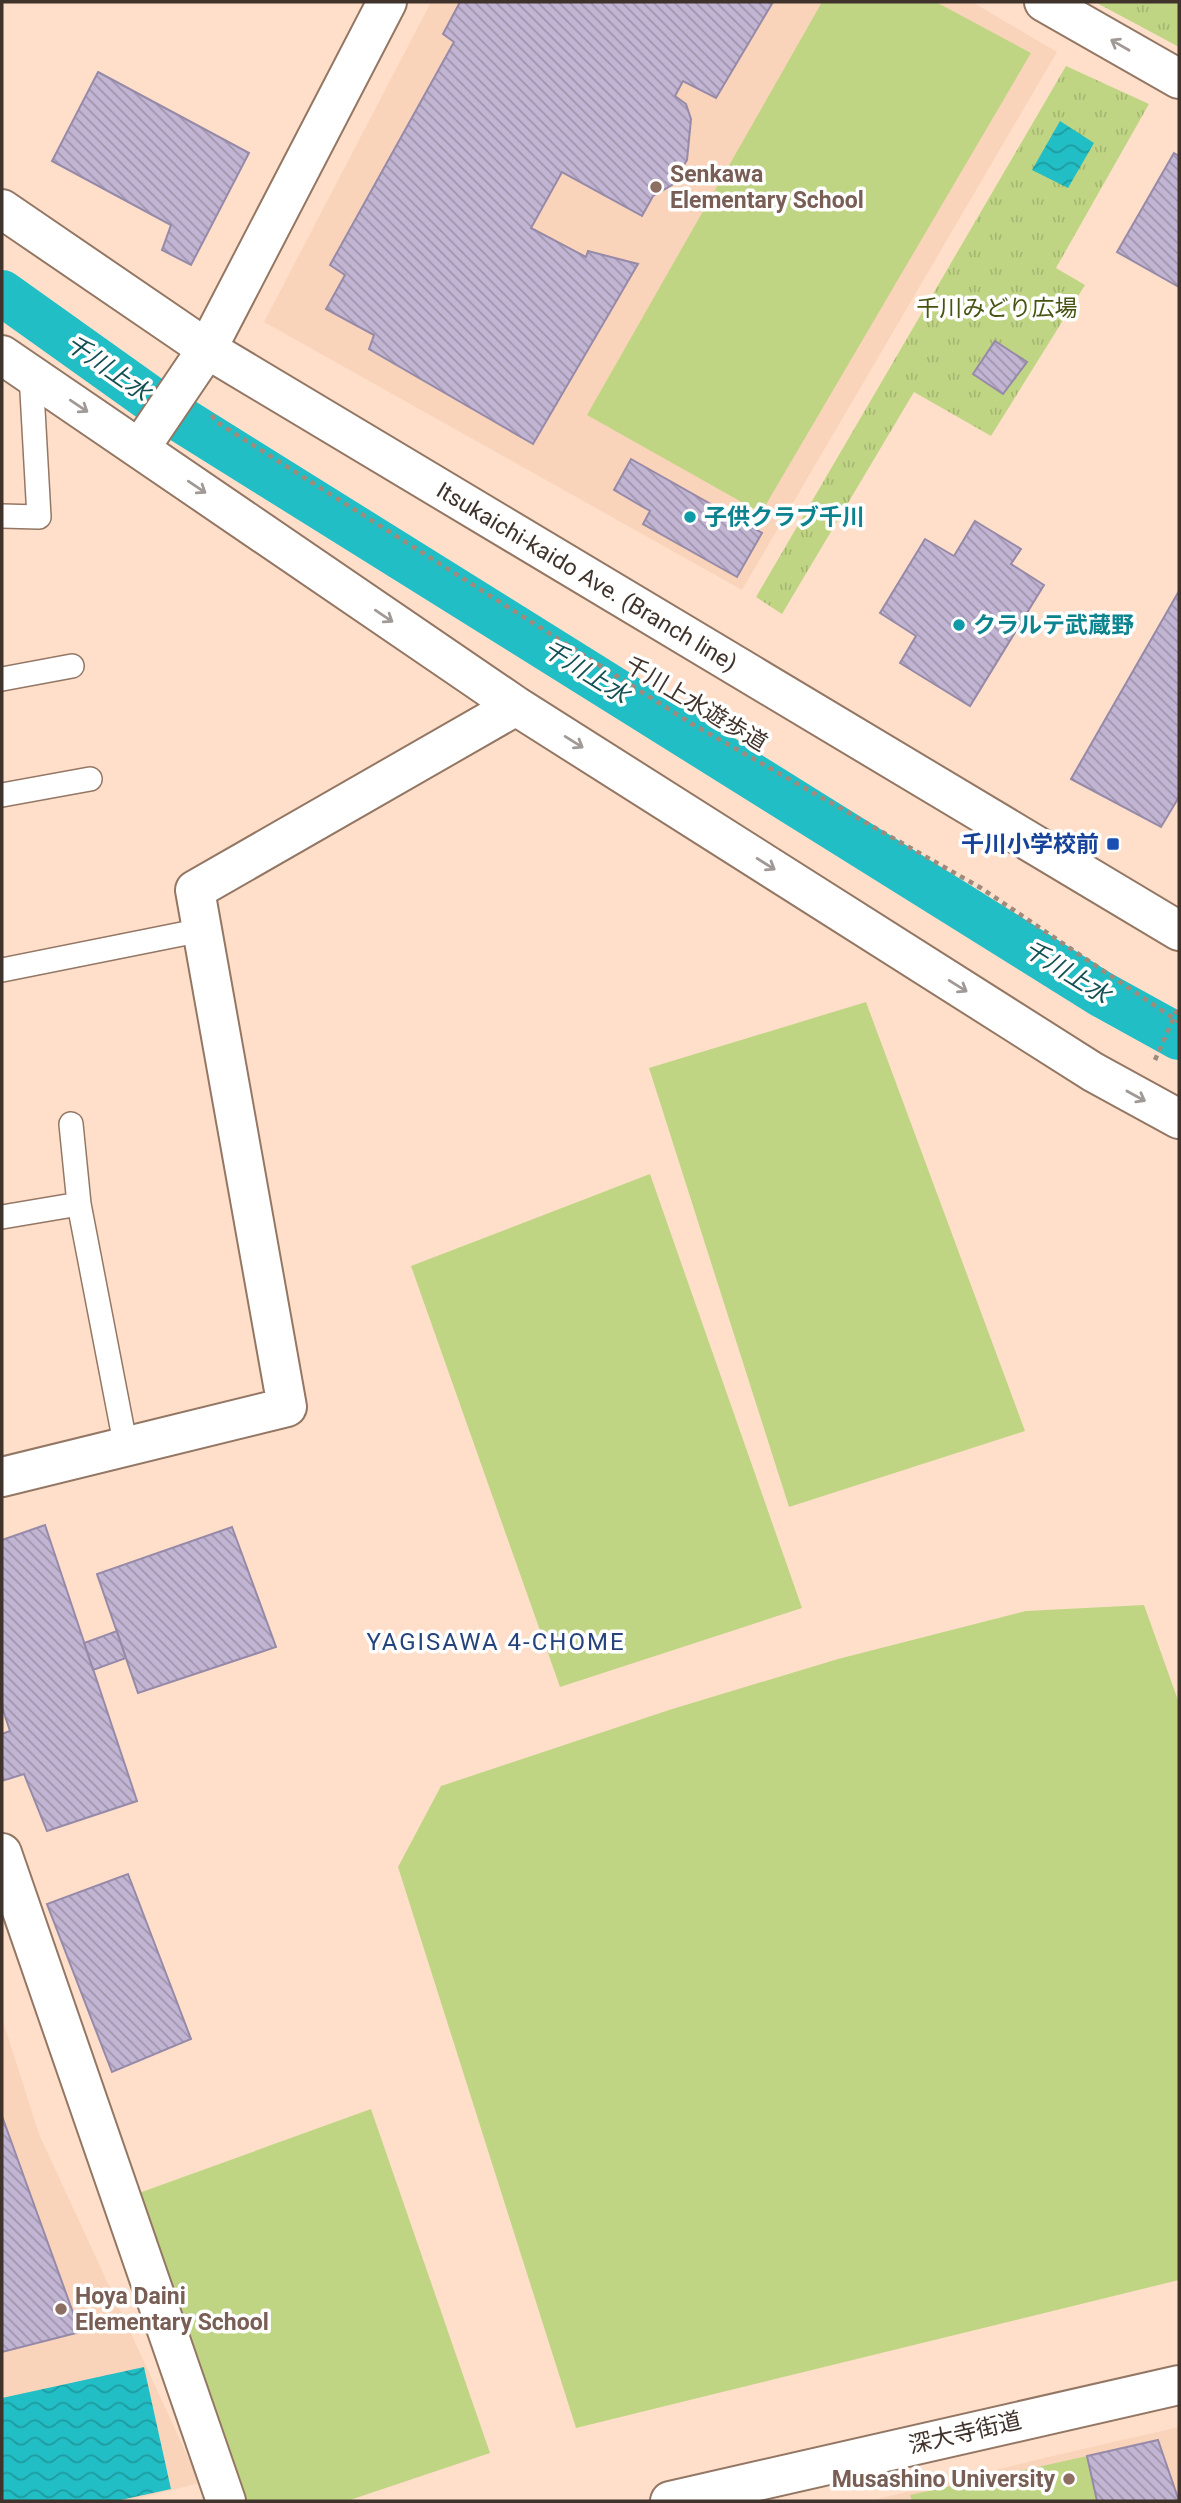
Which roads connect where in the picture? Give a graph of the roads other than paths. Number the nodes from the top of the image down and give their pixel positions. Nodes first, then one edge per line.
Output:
1 (1044, 2) edge
2 (378, 5) edge
3 (1179, 79) edge
4 (2, 209) edge
5 (207, 349) junction
6 (11, 362) edge
7 (140, 449) junction
8 (2, 516) edge
9 (72, 666) dead end
10 (2, 680) edge
11 (516, 706) junction
12 (90, 779) dead end
13 (2, 795) edge
14 (202, 930) junction
15 (1179, 931) edge
16 (2, 970) edge
17 (1179, 1119) edge
18 (71, 1124) dead end
19 (79, 1204) junction
20 (2, 1217) edge
21 (126, 1448) junction
22 (2, 1477) edge
23 (2, 1853) edge
24 (1179, 2385) edge
25 (226, 2501) edge
26 (670, 2501) edge

3 -> 1 street
2 - 5 street
4 - 5 street, Itsukaichi-kaido Ave. (Branch line)
5 - 7 street
5 - 15 street, Itsukaichi-kaido Ave. (Branch line)
6 -> 7 street
6 - 8 lane
7 -> 11 street
9 - 10 lane
11 - 14 street
11 -> 17 street
12 - 13 lane
14 - 16 lane
14 - 21 street
18 - 19 lane
19 - 20 lane
19 - 21 lane
21 - 22 street
23 - 25 street
24 - 26 street, 深大寺街道

